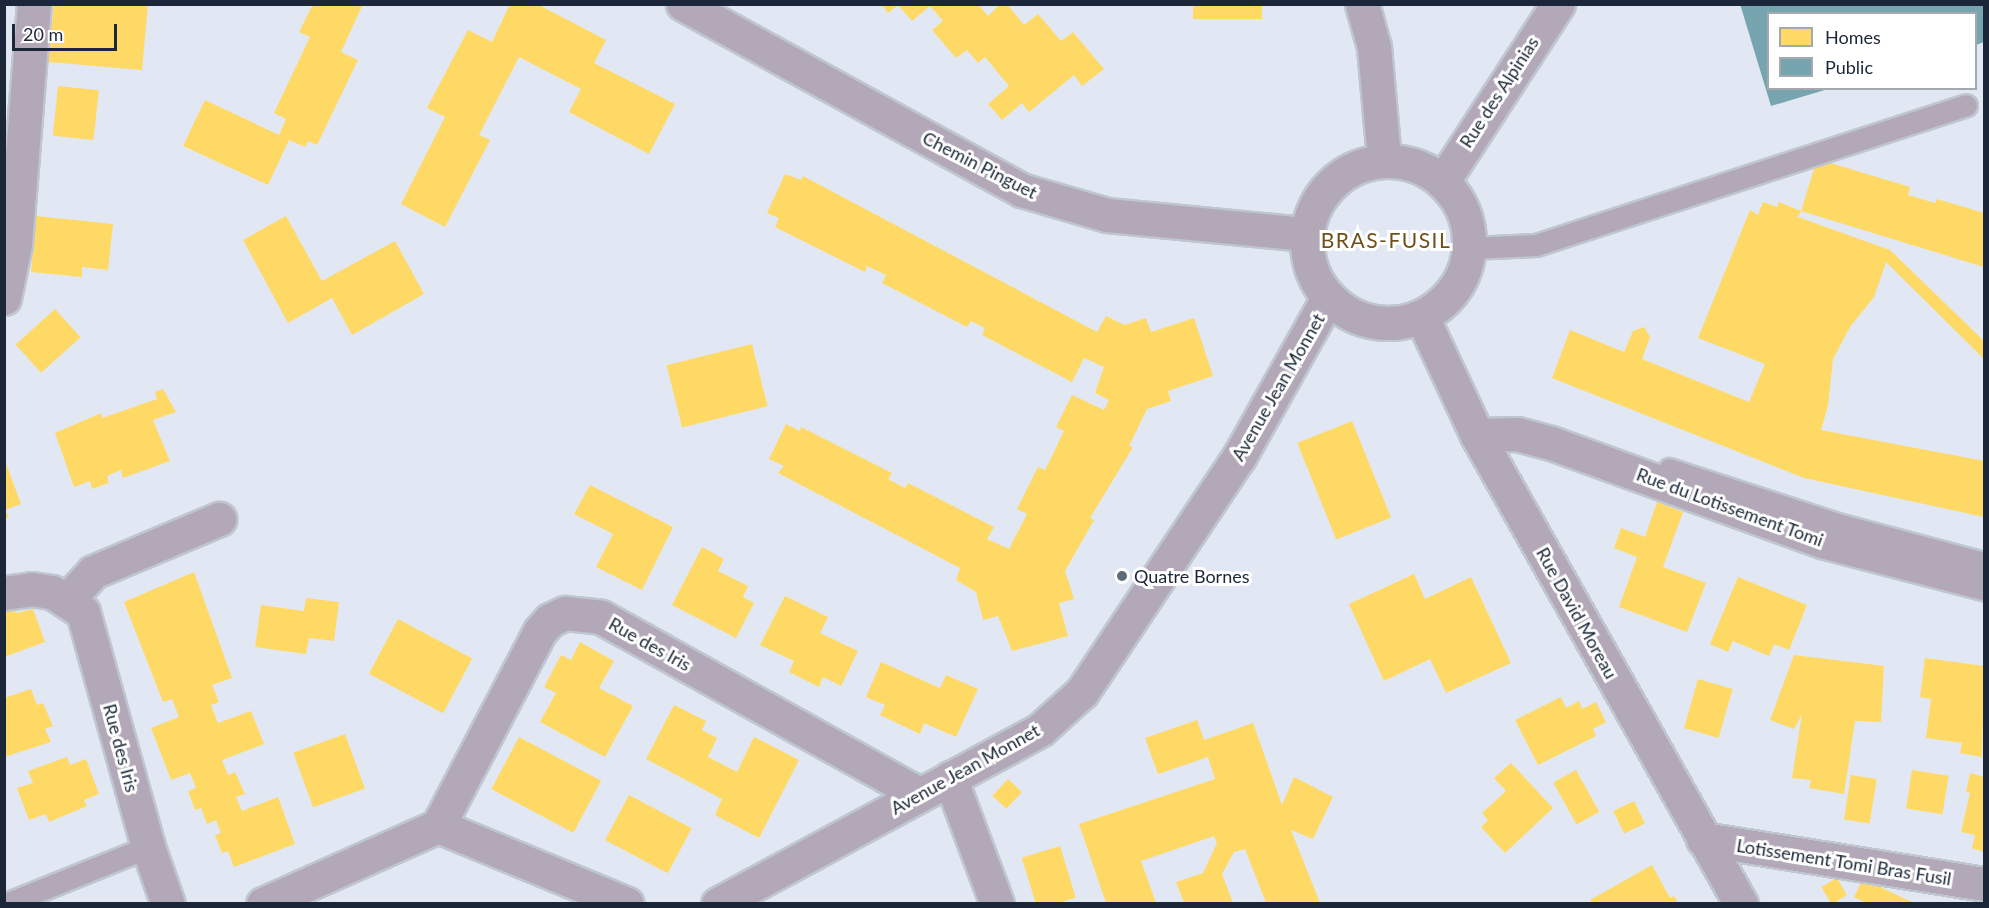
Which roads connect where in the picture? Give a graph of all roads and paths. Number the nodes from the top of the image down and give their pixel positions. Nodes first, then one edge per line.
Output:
1 (34, 4) edge
2 (683, 4) edge
3 (1362, 4) edge
4 (1558, 4) edge
5 (1966, 105) dead end
6 (1384, 160) junction
7 (1443, 181) junction
8 (1306, 234) junction
9 (1470, 248) junction
10 (4, 298) edge
11 (1328, 298) junction
12 (1422, 317) junction
13 (1477, 435) junction
14 (1551, 442) junction
15 (219, 519) dead end
16 (1984, 563) edge
17 (1984, 583) edge
18 (4, 593) edge
19 (68, 599) junction
20 (950, 778) junction
21 (919, 794) junction
22 (438, 826) junction
23 (1703, 839) junction
24 (148, 847) junction
25 (1984, 884) edge
26 (6, 903) edge
27 (168, 903) edge
28 (263, 903) edge
29 (627, 903) edge
30 (718, 903) edge
31 (997, 903) edge
32 (1741, 903) edge

1 - 10 street
2 - 8 street, Chemin Pinguet
3 - 6 street
4 - 7 street, Rue des Alpinias
5 - 9 lane
6 - 7 street
6 - 8 street
7 - 9 street
8 - 11 street
9 - 12 street
11 - 12 street
11 - 20 street, Avenue Jean Monnet
12 - 13 street, Rue David Moreau
13 - 14 street, Rue du Lotissement Tomi
13 - 23 street, Rue David Moreau
14 - 16 lane
14 - 17 street, Rue du Lotissement Tomi
15 - 19 street
18 - 19 street
19 - 24 street, Rue des Iris
20 - 21 street, Avenue Jean Monnet
20 - 31 street
21 - 22 street, Rue des Iris
21 - 30 street, Avenue Jean Monnet
22 - 28 street
22 - 29 street
23 - 25 street, Lotissement Tomi Bras Fusil
23 - 32 street, Rue David Moreau
24 - 26 lane
24 - 27 street, Rue des Iris

